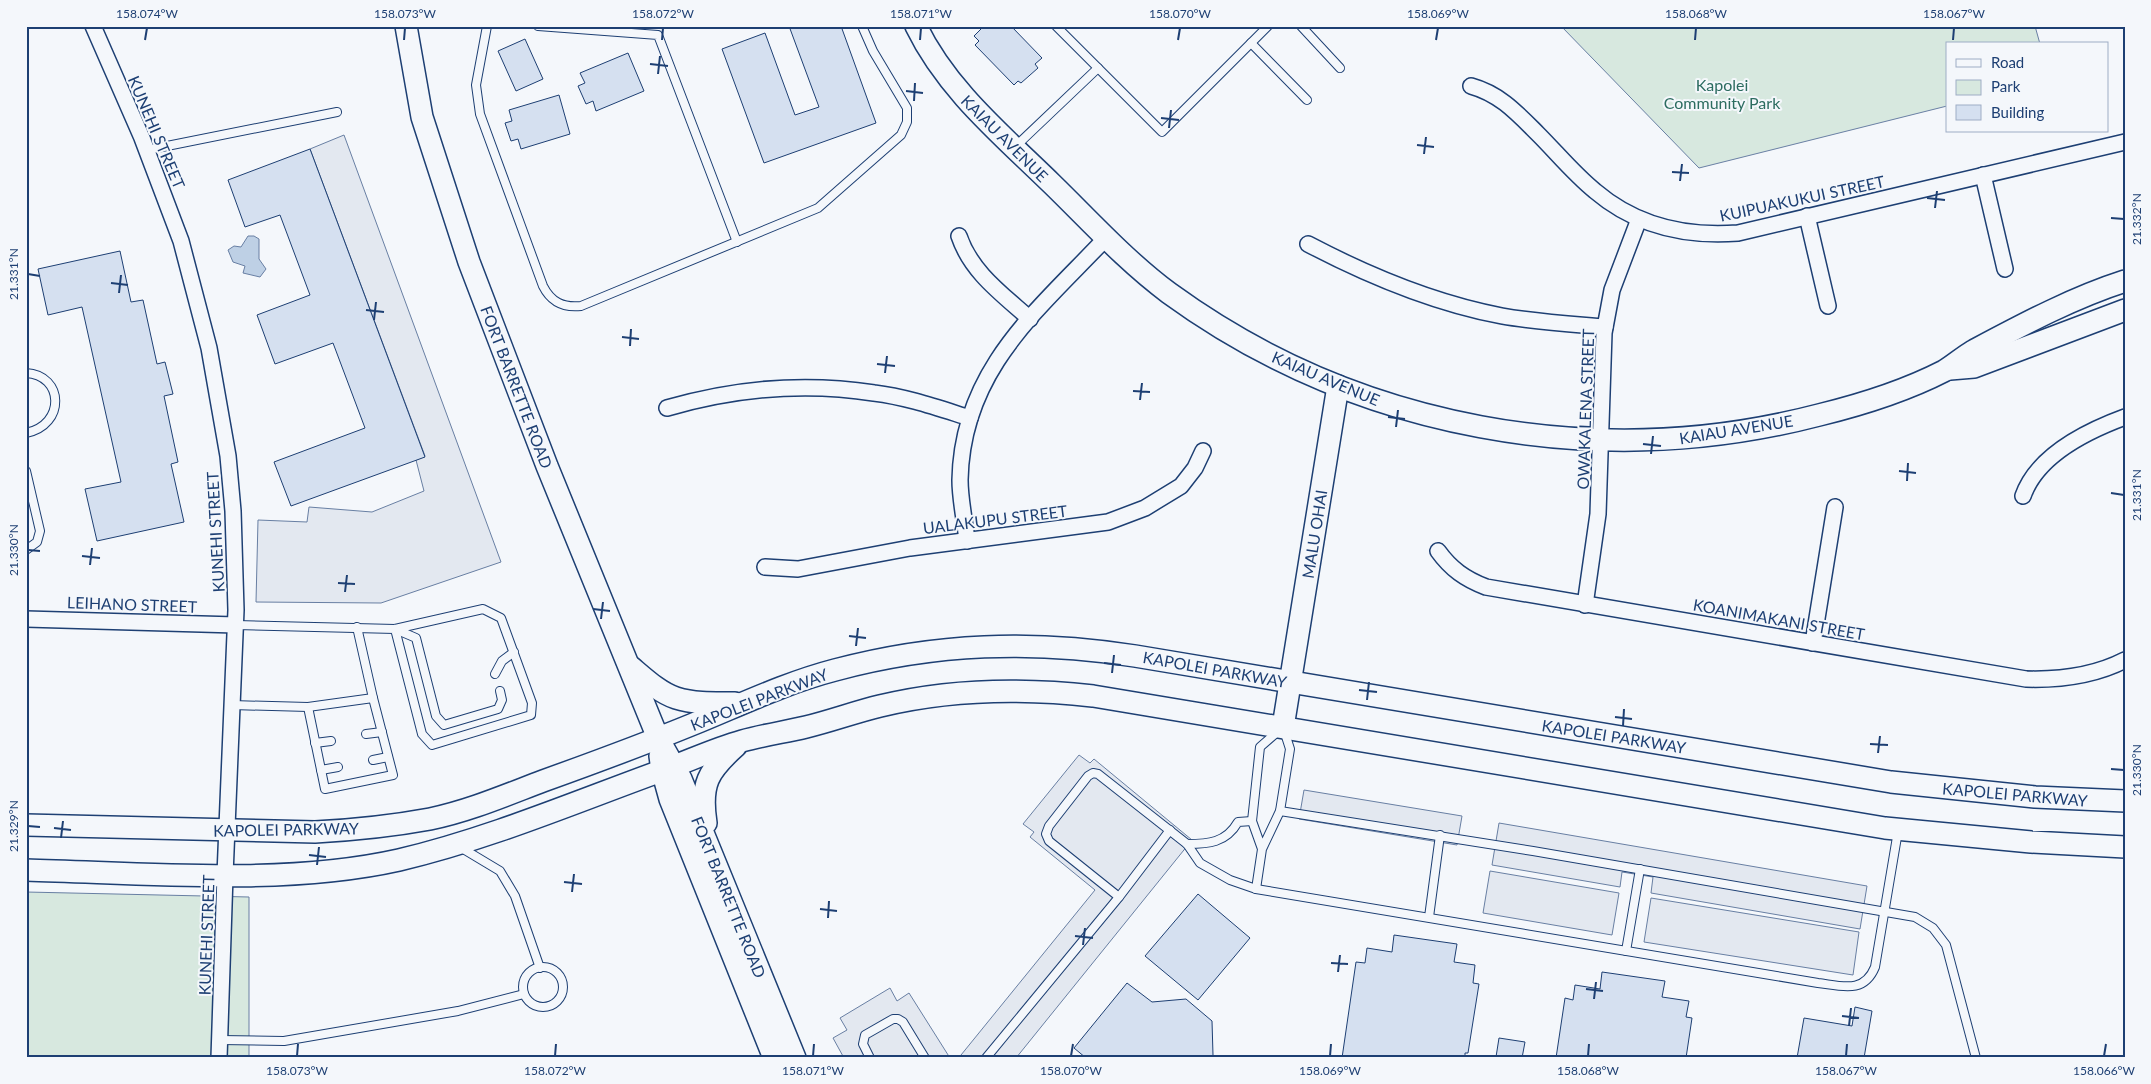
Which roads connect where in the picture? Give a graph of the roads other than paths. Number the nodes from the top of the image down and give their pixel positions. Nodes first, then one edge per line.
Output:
1 (93, 26) edge
2 (406, 26) edge
3 (487, 26) edge
4 (538, 26) edge
5 (658, 26) edge
6 (862, 26) edge
7 (916, 26) edge
8 (1056, 26) edge
9 (1268, 26) edge
10 (1301, 26) edge
11 (658, 35) junction
12 (1251, 43) junction
13 (1098, 68) junction
14 (1340, 68) dead end
15 (1471, 86) dead end
16 (1307, 100) dead end
17 (336, 112) dead end
18 (2125, 142) edge
19 (1015, 148) junction
20 (147, 150) junction
21 (1983, 175) junction
22 (1807, 216) junction
23 (1639, 219) junction
24 (959, 236) dead end
25 (1106, 238) junction
26 (737, 242) junction
27 (1308, 244) dead end
28 (2005, 269) dead end
29 (2125, 281) edge
30 (1828, 306) dead end
31 (2125, 310) edge
32 (1030, 319) junction
33 (1605, 327) junction
34 (1945, 370) junction
35 (26, 373) edge
36 (1338, 386) junction
37 (668, 408) dead end
38 (2125, 417) edge
39 (970, 418) junction
40 (26, 433) edge
41 (1600, 440) junction
42 (1204, 451) dead end
43 (26, 471) edge
44 (2023, 496) dead end
45 (1835, 507) dead end
46 (967, 541) junction
47 (26, 550) edge
48 (1438, 551) dead end
49 (765, 567) dead end
50 (1585, 605) junction
51 (26, 619) edge
52 (236, 624) junction
53 (357, 627) junction
54 (395, 629) junction
55 (1813, 643) junction
56 (514, 652) junction
57 (2125, 660) edge
58 (629, 666) junction
59 (495, 674) dead end
60 (1290, 682) junction
61 (500, 690) dead end
62 (373, 698) junction
63 (746, 703) junction
64 (232, 705) junction
65 (308, 707) junction
66 (1283, 727) junction
67 (382, 732) junction
68 (366, 734) dead end
69 (658, 738) junction
70 (331, 741) dead end
71 (742, 741) junction
72 (315, 743) junction
73 (388, 757) junction
74 (373, 760) dead end
75 (338, 767) dead end
76 (669, 768) junction
77 (321, 770) junction
78 (2125, 801) edge
79 (1280, 811) junction
80 (1252, 821) junction
81 (26, 825) edge
82 (1898, 829) junction
83 (1170, 830) junction
84 (227, 831) junction
85 (1440, 836) junction
86 (1187, 844) junction
87 (456, 845) junction
88 (2125, 847) edge
89 (1262, 849) junction
90 (717, 867) junction
91 (1640, 869) junction
92 (26, 870) edge
93 (224, 875) junction
94 (1256, 889) junction
95 (1119, 897) junction
96 (1884, 910) junction
97 (1429, 918) junction
98 (1626, 951) junction
99 (540, 968) junction
100 (524, 994) junction
101 (220, 1040) junction
102 (220, 1058) edge
103 (774, 1058) edge
104 (795, 1058) edge
105 (870, 1058) edge
106 (925, 1058) edge
107 (986, 1058) edge
108 (1976, 1058) edge

1 - 20 street, KUNEHI STREET
2 - 58 main road, FORT BARRETTE ROAD
3 - 26 lane
4 - 11 lane
5 - 11 lane
6 - 26 lane
7 - 19 main road, KAIAU AVENUE
8 - 13 lane
9 - 12 lane
10 - 14 lane
11 - 26 lane
12 - 13 lane
12 - 16 lane
13 - 19 lane
15 - 23 street, KUIPUAKUKUI STREET
17 - 20 lane
18 - 21 street, KUIPUAKUKUI STREET
19 - 25 main road, KAIAU AVENUE
20 - 52 street, KUNEHI STREET
21 - 22 street, KUIPUAKUKUI STREET
21 - 28 street
22 - 23 street, KUIPUAKUKUI STREET
22 - 30 street
23 - 33 street, OWAKALENA STREET
24 - 32 street
25 - 32 street
25 - 36 main road, KAIAU AVENUE
27 - 33 street
29 - 34 main road, KAIAU AVENUE
31 - 34 main road, KAIAU AVENUE
32 - 39 street
33 - 41 street, OWAKALENA STREET
34 - 41 main road, KAIAU AVENUE
35 - 40 lane
36 - 41 main road, KAIAU AVENUE
36 - 60 main road, MALU OHAI
37 - 39 street
38 - 44 street
39 - 46 street
41 - 50 street, OWAKALENA STREET
42 - 46 street, UALAKUPU STREET
43 - 47 lane
45 - 55 street
46 - 49 street, UALAKUPU STREET
48 - 50 street, KOANIMAKANI STREET
50 - 55 street, KOANIMAKANI STREET
51 - 52 street, LEIHANO STREET
52 - 53 lane
52 - 64 street, KUNEHI STREET
53 - 54 lane
53 - 62 lane
54 - 56 lane
54 - 56 lane
54 - 61 lane
55 - 57 street, KOANIMAKANI STREET
56 - 59 lane
58 - 63 main road
58 - 69 main road, FORT BARRETTE ROAD
60 - 63 main road, KAPOLEI PARKWAY
60 - 66 main road, MALU OHAI
60 - 78 main road, KAPOLEI PARKWAY
62 - 65 lane
62 - 67 lane
63 - 69 main road, KAPOLEI PARKWAY
64 - 65 lane
64 - 84 street, KUNEHI STREET
65 - 72 lane
66 - 71 main road, KAPOLEI PARKWAY
66 - 79 lane
66 - 80 lane
66 - 82 main road, KAPOLEI PARKWAY
67 - 68 lane
67 - 73 lane
69 - 76 main road, FORT BARRETTE ROAD
69 - 84 main road, KAPOLEI PARKWAY
70 - 72 lane
71 - 76 main road, KAPOLEI PARKWAY
71 - 90 main road
72 - 77 lane
73 - 74 lane
73 - 77 lane
75 - 77 lane
76 - 87 main road, KAPOLEI PARKWAY
76 - 90 main road, FORT BARRETTE ROAD
76 - 103 main road, FORT BARRETTE ROAD
79 - 85 lane
79 - 89 lane
80 - 86 lane
80 - 89 lane
81 - 84 main road, KAPOLEI PARKWAY
82 - 88 main road, KAPOLEI PARKWAY
82 - 96 lane
83 - 86 lane
83 - 95 lane
83 - 95 lane
84 - 93 street, KUNEHI STREET
85 - 91 lane
85 - 97 lane
86 - 94 lane
87 - 93 main road, KAPOLEI PARKWAY
87 - 99 lane
89 - 94 lane
90 - 104 main road, FORT BARRETTE ROAD
91 - 96 lane
91 - 98 lane
92 - 93 main road, KAPOLEI PARKWAY
93 - 101 street, KUNEHI STREET
94 - 97 lane
95 - 107 lane
96 - 98 lane
96 - 108 lane
97 - 98 lane
99 - 100 lane
99 - 100 lane
100 - 101 lane
101 - 102 street, KUNEHI STREET
105 - 106 lane

